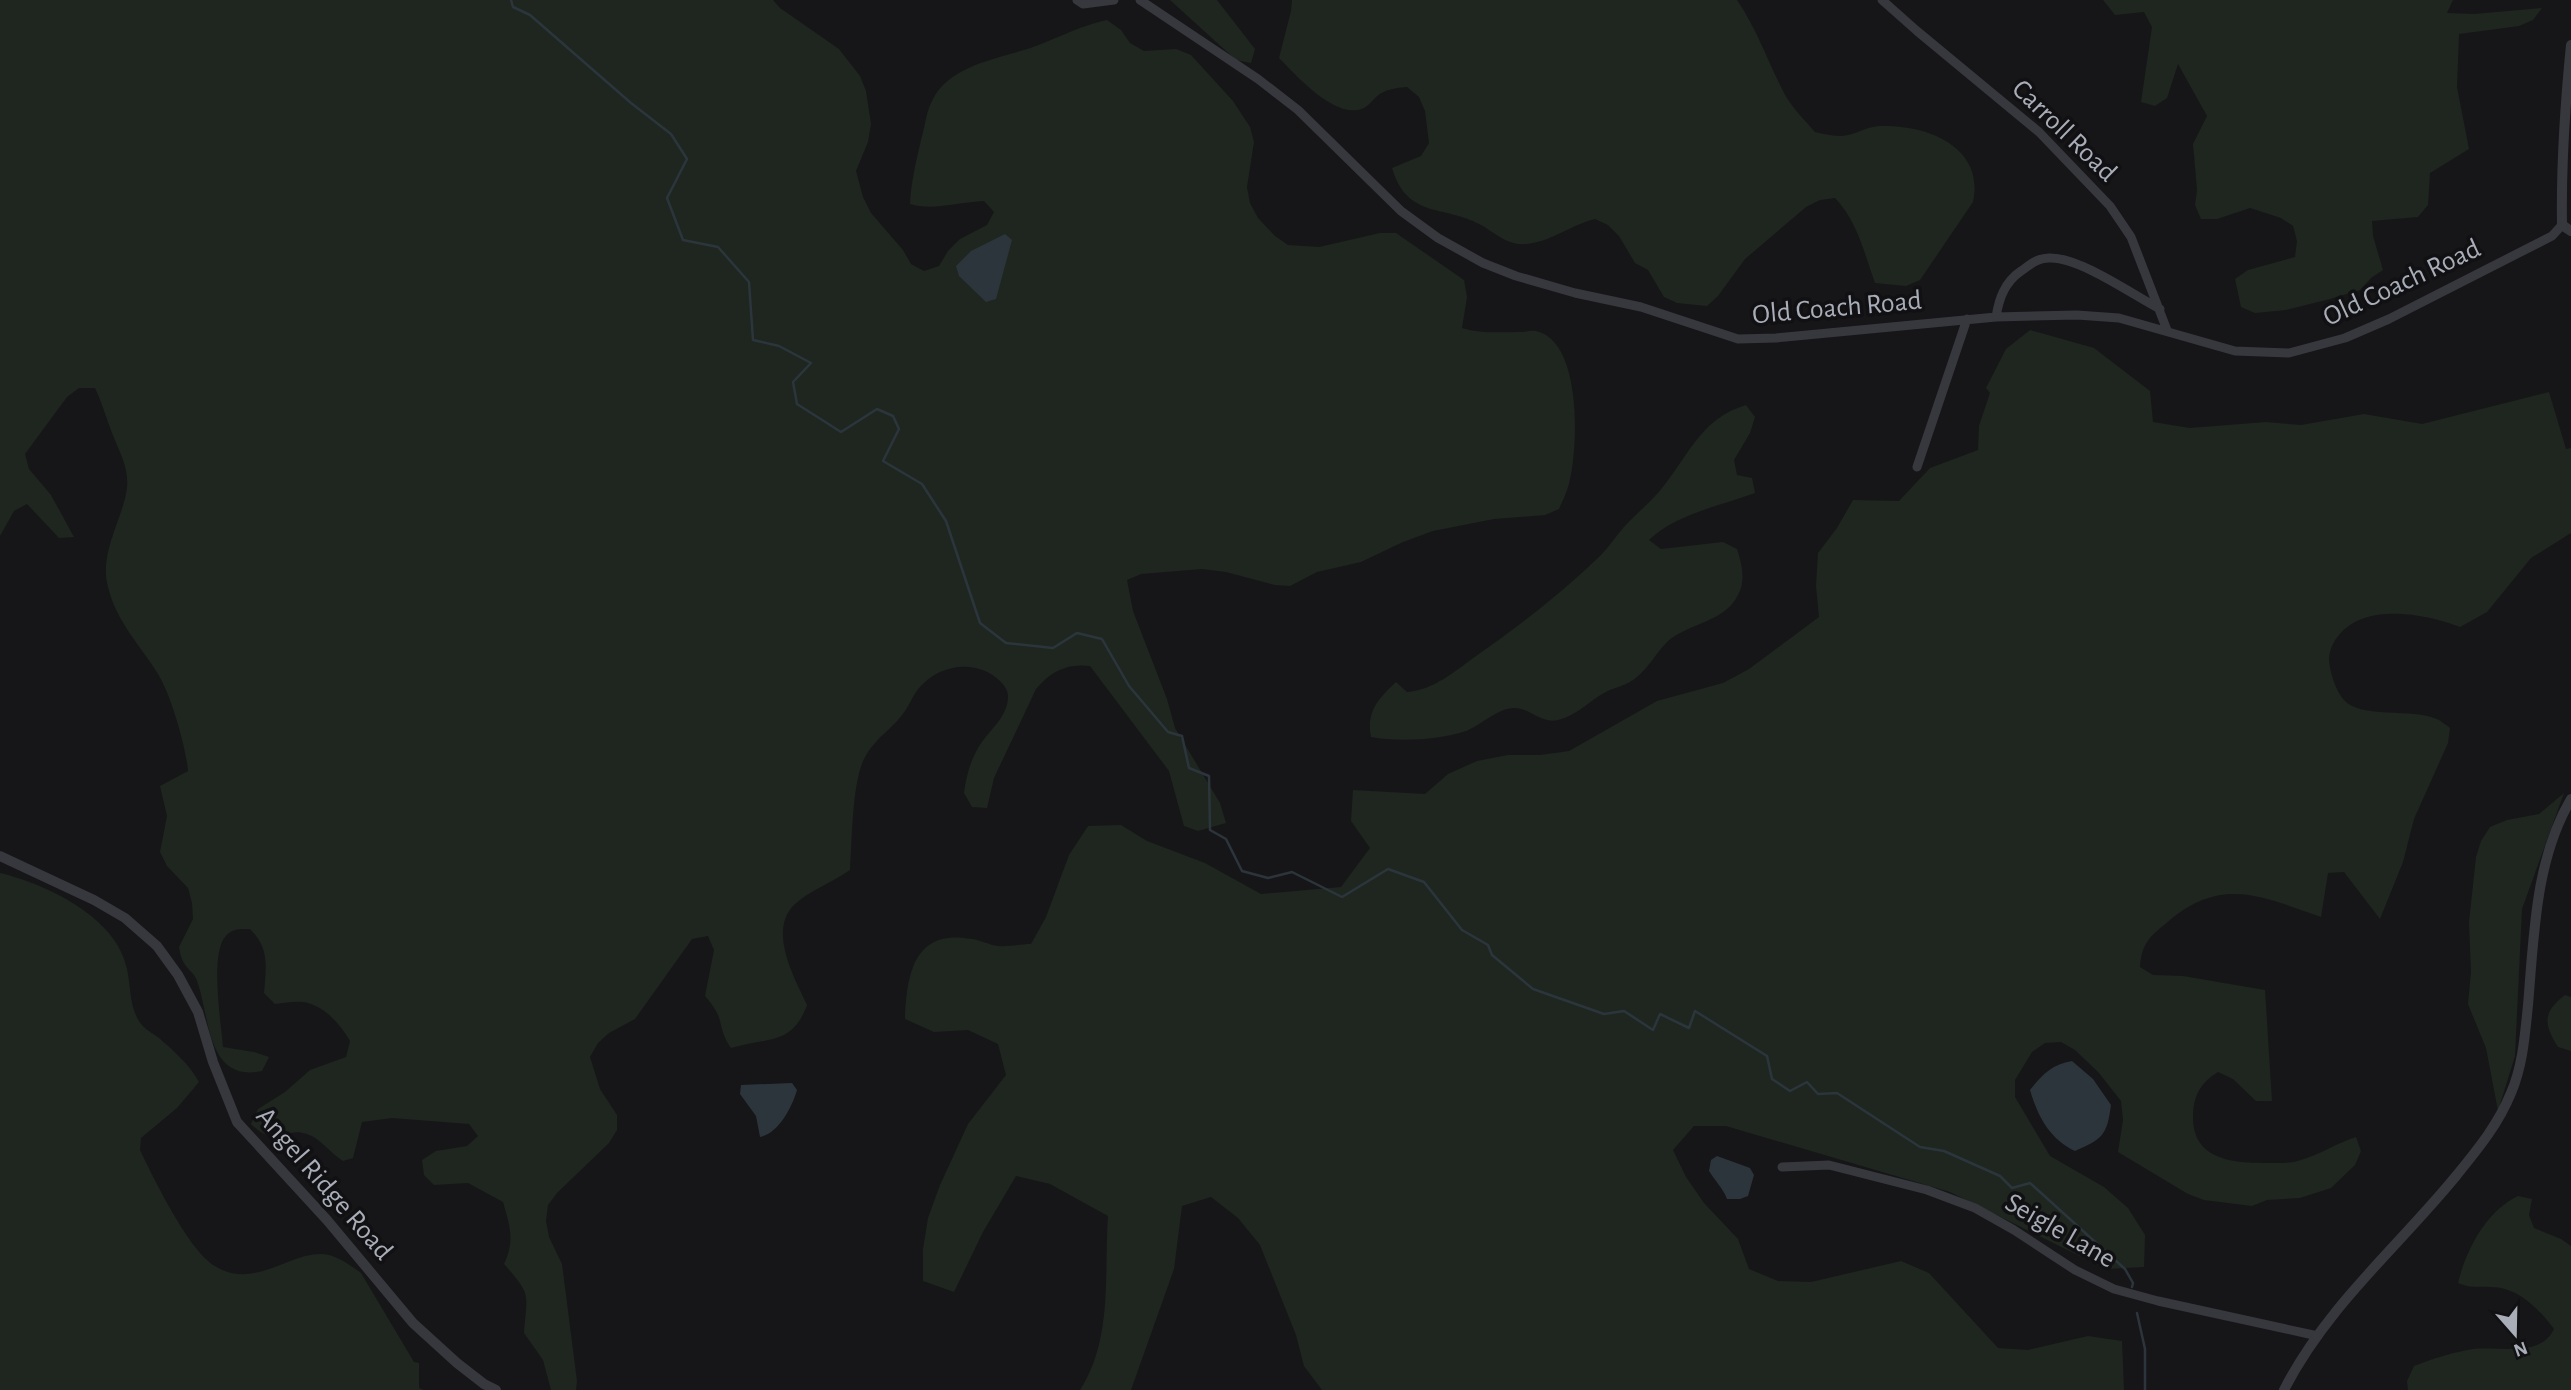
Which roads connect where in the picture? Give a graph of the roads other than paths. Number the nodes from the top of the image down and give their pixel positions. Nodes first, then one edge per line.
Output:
1 (1077, 0) edge
2 (1114, 0) edge
3 (1140, 0) edge
4 (1882, 0) edge
5 (2571, 45) edge
6 (2567, 228) edge
7 (2160, 309) junction
8 (1996, 317) junction
9 (1967, 319) junction
10 (2167, 330) junction
11 (1917, 467) dead end
12 (2571, 799) edge
13 (0, 856) edge
14 (1782, 1167) dead end
15 (2318, 1336) junction
16 (496, 1390) edge
17 (2284, 1390) edge

1 - 2 street
3 - 9 street, Old Coach Road
4 - 7 street, Carroll Road
5 - 6 street
6 - 10 street, Old Coach Road
7 - 8 street
7 - 10 street, Carroll Road
8 - 9 street, Old Coach Road
8 - 10 street, Old Coach Road
9 - 11 street
12 - 15 street
13 - 16 street, Angel Ridge Road
14 - 15 street, Seigle Lane
15 - 17 street

